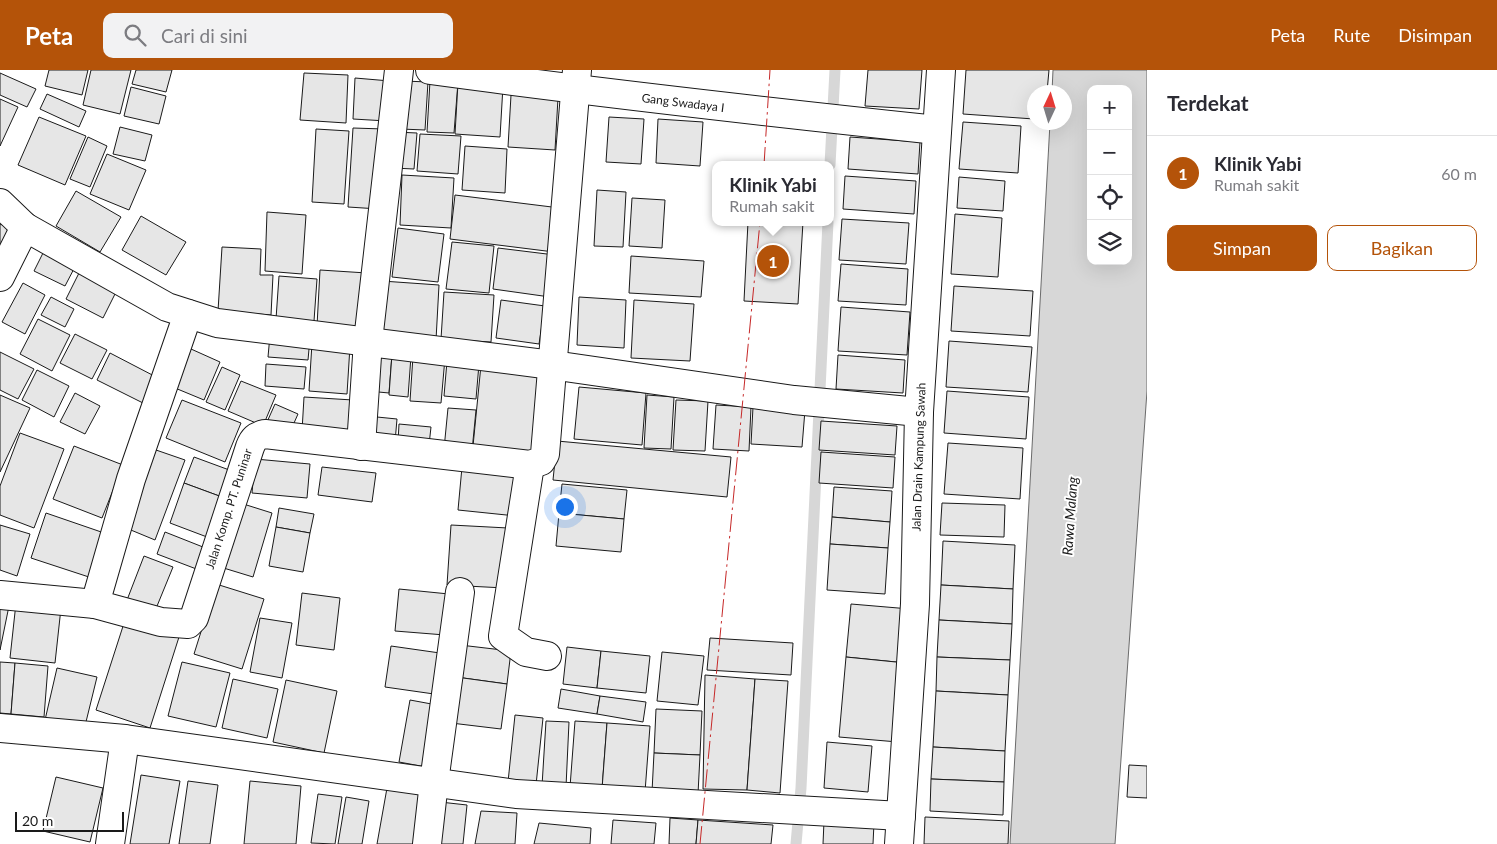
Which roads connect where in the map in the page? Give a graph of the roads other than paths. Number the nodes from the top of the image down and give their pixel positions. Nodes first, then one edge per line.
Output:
1 (399, 70) edge
2 (430, 70) edge
3 (941, 70) edge
4 (576, 80) edge
5 (937, 130) junction
6 (0, 203) edge
7 (25, 227) junction
8 (0, 277) edge
9 (188, 314) junction
10 (368, 341) junction
11 (552, 365) junction
12 (920, 412) junction
13 (361, 446) junction
14 (537, 459) junction
15 (460, 592) dead end
16 (0, 595) edge
17 (95, 604) junction
18 (547, 656) dead end
19 (0, 728) edge
20 (125, 738) junction
21 (434, 782) junction
22 (901, 816) junction
23 (110, 844) edge
24 (427, 844) edge
25 (899, 844) edge

1 - 10 street
2 - 4 street, Gang Swadaya I
3 - 5 street, Jalan Drain Kampung Sawah
4 - 5 street, Gang Swadaya I
4 - 11 street
5 - 12 street, Jalan Drain Kampung Sawah
6 - 7 street
7 - 8 street
7 - 9 street
9 - 10 street
9 - 17 street
10 - 11 street
10 - 13 street
11 - 12 street
11 - 14 street
12 - 22 street, Jalan Drain Kampung Sawah
13 - 14 street, Jalan Komp. PT. Puninar
13 - 17 street, Jalan Komp. PT. Puninar
14 - 18 street
15 - 21 street
16 - 17 street, Jalan Komp. PT. Puninar
19 - 20 street
20 - 21 street
20 - 23 street
21 - 22 street
21 - 24 street
22 - 25 street, Jalan Drain Kampung Sawah

